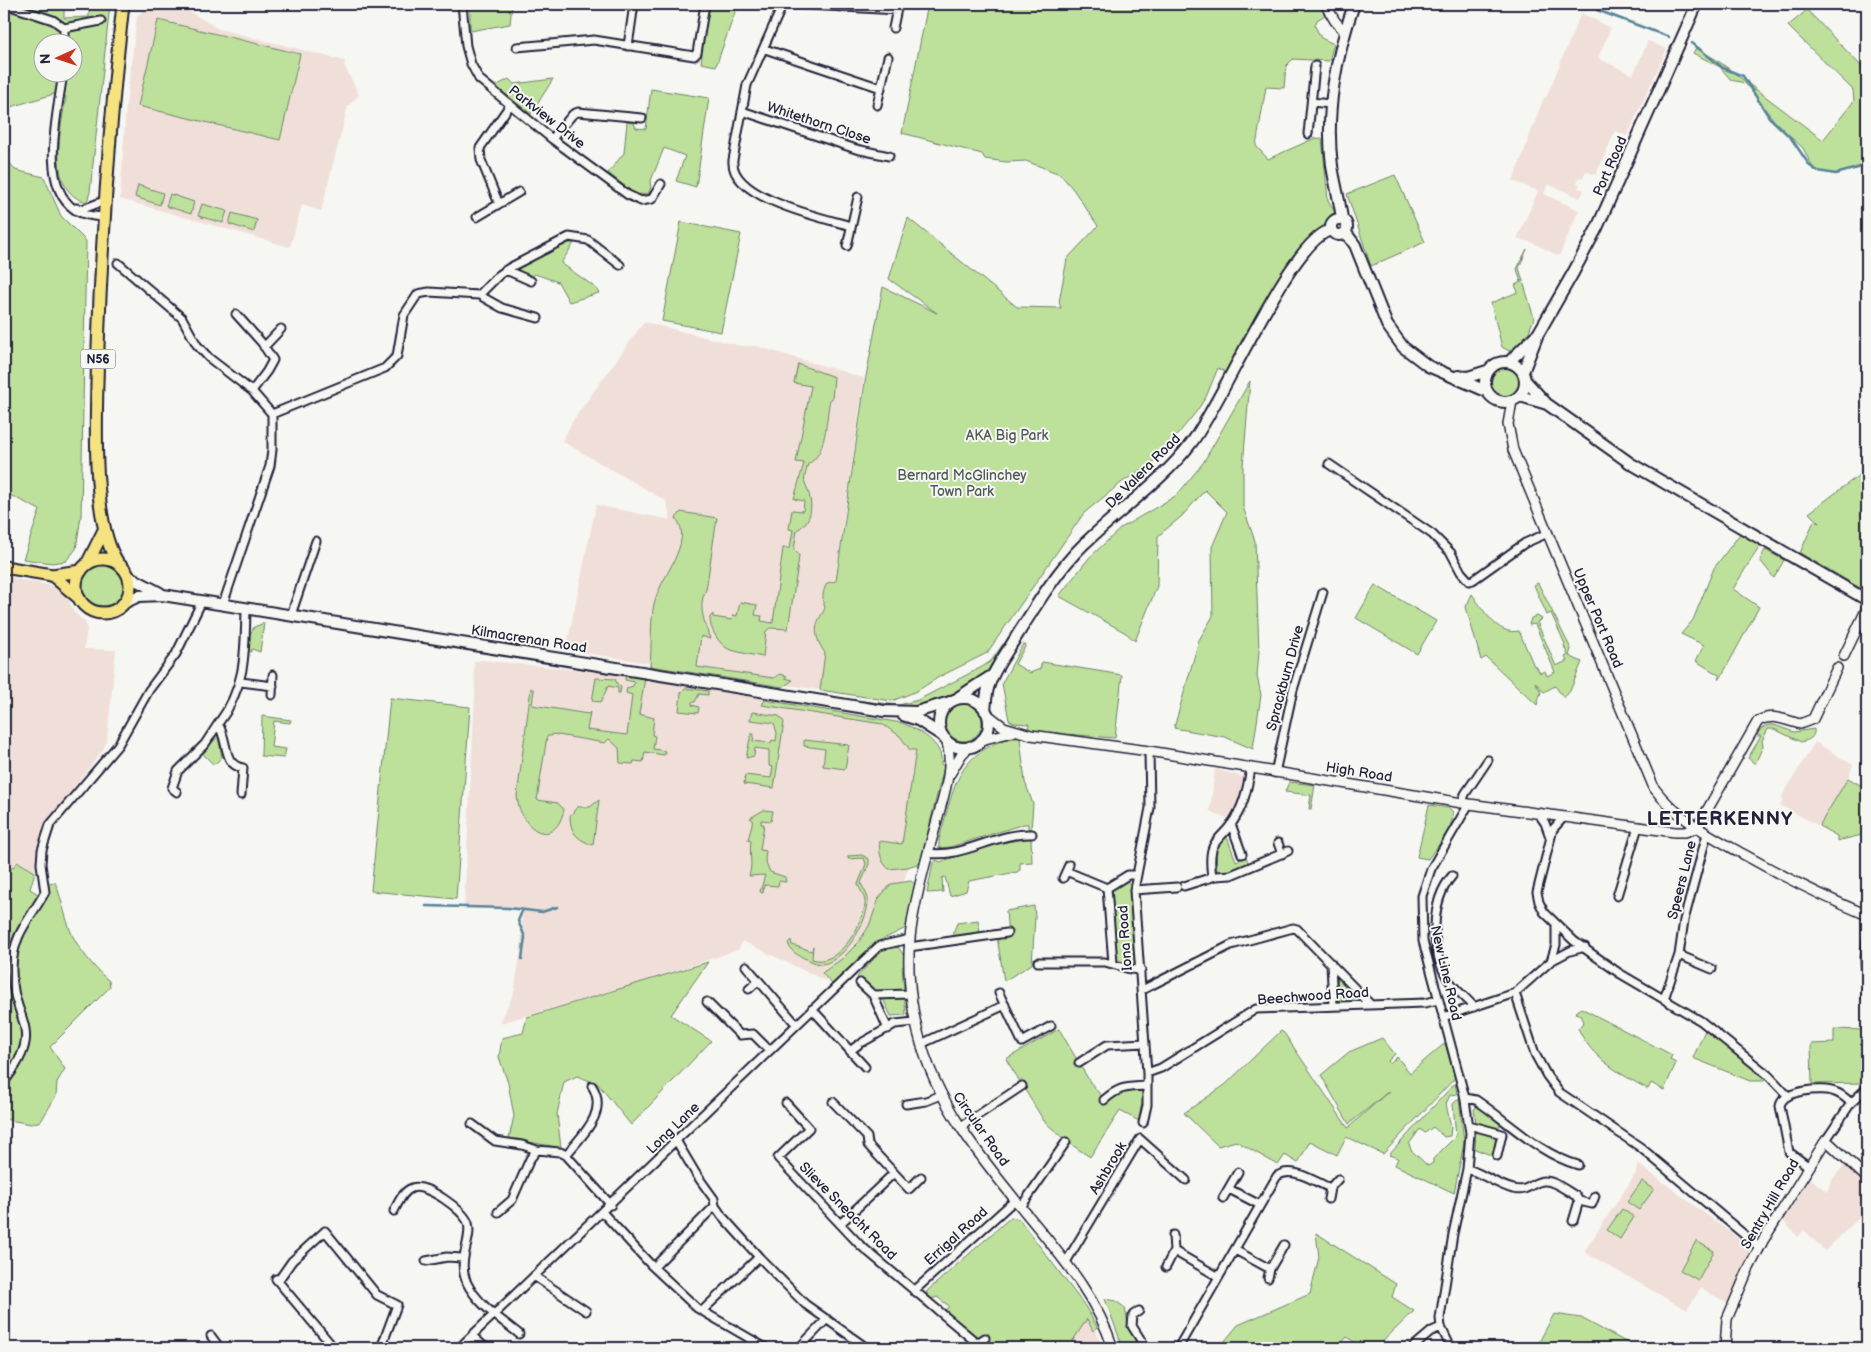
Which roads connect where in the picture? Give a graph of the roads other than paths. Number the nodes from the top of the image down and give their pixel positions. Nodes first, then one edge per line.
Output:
1 (4, 4) edge
2 (123, 4) edge
3 (462, 4) edge
4 (634, 4) edge
5 (705, 4) edge
6 (783, 4) edge
7 (792, 4) edge
8 (1325, 4) edge
9 (1352, 4) edge
10 (1697, 4) edge
11 (898, 7) edge
12 (101, 21) dead end
13 (64, 28) junction
14 (893, 28) dead end
15 (64, 32) edge
16 (1345, 32) junction
17 (628, 46) junction
18 (517, 47) dead end
19 (765, 49) junction
20 (888, 57) dead end
21 (1315, 66) dead end
22 (62, 82) edge
23 (881, 88) junction
24 (1312, 102) junction
25 (1330, 104) junction
26 (510, 105) junction
27 (877, 105) dead end
28 (742, 111) junction
29 (642, 118) dead end
30 (1308, 134) dead end
31 (552, 139) junction
32 (889, 156) dead end
33 (661, 184) dead end
34 (519, 192) dead end
35 (858, 197) dead end
36 (104, 201) junction
37 (499, 204) junction
38 (73, 208) junction
39 (103, 217) junction
40 (477, 217) dead end
41 (1342, 220) junction
42 (851, 226) junction
43 (1331, 230) junction
44 (1346, 233) junction
45 (847, 246) dead end
46 (118, 263) dead end
47 (620, 265) dead end
48 (506, 270) junction
49 (531, 281) dead end
50 (479, 295) junction
51 (236, 314) dead end
52 (538, 318) dead end
53 (281, 329) dead end
54 (1538, 334) junction
55 (264, 347) junction
56 (1509, 362) junction
57 (1487, 371) junction
58 (1452, 375) junction
59 (1524, 376) junction
60 (252, 391) junction
61 (1486, 391) junction
62 (1516, 399) junction
63 (1547, 404) junction
64 (272, 414) junction
65 (1329, 464) dead end
66 (104, 530) junction
67 (1548, 532) junction
68 (316, 541) dead end
69 (118, 563) junction
70 (4, 567) edge
71 (84, 568) junction
72 (52, 575) junction
73 (128, 576) junction
74 (1323, 592) dead end
75 (163, 595) junction
76 (80, 598) junction
77 (1867, 600) edge
78 (202, 601) junction
79 (124, 602) junction
80 (223, 604) junction
81 (246, 608) junction
82 (1867, 608) edge
83 (291, 615) junction
84 (1844, 656) dead end
85 (1837, 668) dead end
86 (994, 674) junction
87 (274, 675) dead end
88 (241, 682) junction
89 (273, 686) junction
90 (272, 695) dead end
91 (952, 701) junction
92 (890, 712) junction
93 (986, 713) junction
94 (218, 724) junction
95 (1016, 732) junction
96 (944, 738) junction
97 (981, 740) junction
98 (970, 746) junction
99 (1149, 751) junction
100 (1488, 760) dead end
101 (1251, 769) junction
102 (1275, 773) junction
103 (947, 780) junction
104 (178, 792) dead end
105 (241, 795) dead end
106 (1466, 803) junction
107 (1538, 813) junction
108 (1564, 817) junction
109 (1231, 824) junction
110 (1638, 827) junction
111 (1698, 828) junction
112 (1032, 834) dead end
113 (1707, 834) junction
114 (1550, 837) junction
115 (1278, 843) dead end
116 (928, 853) junction
117 (1242, 854) dead end
118 (1066, 872) dead end
119 (1135, 875) junction
120 (1452, 876) dead end
121 (1212, 877) junction
122 (1107, 888) junction
123 (1134, 890) junction
124 (1617, 896) dead end
125 (1867, 915) edge
126 (1556, 925) junction
127 (1007, 933) dead end
128 (1867, 939) edge
129 (909, 943) junction
130 (1585, 947) junction
131 (1679, 955) junction
132 (1551, 961) junction
133 (1038, 962) dead end
134 (1331, 963) junction
135 (1113, 964) junction
136 (746, 966) dead end
137 (1712, 969) dead end
138 (1141, 970) junction
139 (758, 981) junction
140 (860, 983) dead end
141 (749, 989) dead end
142 (1142, 990) junction
143 (999, 993) dead end
144 (1515, 993) junction
145 (911, 994) junction
146 (873, 995) junction
147 (1867, 998) edge
148 (1664, 999) junction
149 (1438, 1000) junction
150 (707, 1002) dead end
151 (1370, 1004) junction
152 (1005, 1005) junction
153 (1333, 1006) junction
154 (1474, 1007) junction
155 (812, 1009) junction
156 (1443, 1017) junction
157 (915, 1022) junction
158 (796, 1024) junction
159 (1051, 1026) dead end
160 (888, 1029) junction
161 (1145, 1043) junction
162 (921, 1044) junction
163 (769, 1050) junction
164 (850, 1051) junction
165 (1079, 1063) dead end
166 (866, 1067) dead end
167 (1147, 1073) junction
168 (4, 1082) edge
169 (592, 1086) dead end
170 (1022, 1086) dead end
171 (1147, 1086) junction
172 (1867, 1088) edge
173 (941, 1095) junction
174 (1787, 1095) junction
175 (1465, 1098) junction
176 (1104, 1100) dead end
177 (833, 1102) dead end
178 (786, 1103) dead end
179 (1852, 1103) junction
180 (906, 1104) dead end
181 (1143, 1123) dead end
182 (472, 1124) dead end
183 (1469, 1125) junction
184 (960, 1127) junction
185 (1826, 1140) junction
186 (677, 1142) junction
187 (1066, 1142) dead end
188 (537, 1150) junction
189 (566, 1155) junction
190 (1496, 1156) dead end
191 (1578, 1165) dead end
192 (1808, 1166) junction
193 (1467, 1169) junction
194 (1238, 1172) dead end
195 (894, 1173) junction
196 (921, 1177) dead end
197 (1867, 1178) edge
198 (1338, 1179) dead end
199 (1186, 1180) dead end
200 (1330, 1188) junction
201 (1229, 1189) junction
202 (1595, 1196) dead end
203 (1223, 1198) dead end
204 (1328, 1199) dead end
205 (1579, 1201) junction
206 (1018, 1203) junction
207 (611, 1205) junction
208 (1260, 1205) junction
209 (715, 1206) junction
210 (394, 1211) dead end
211 (498, 1212) dead end
212 (603, 1213) junction
213 (1573, 1221) dead end
214 (840, 1224) junction
215 (1173, 1236) dead end
216 (1284, 1246) dead end
217 (1760, 1248) junction
218 (1235, 1250) junction
219 (1174, 1251) junction
220 (759, 1257) junction
221 (462, 1258) junction
222 (426, 1261) dead end
223 (1066, 1262) junction
224 (1166, 1266) dead end
225 (654, 1267) junction
226 (1270, 1269) junction
227 (534, 1276) junction
228 (1219, 1277) junction
229 (1268, 1278) dead end
230 (914, 1291) junction
231 (586, 1311) dead end
232 (702, 1311) junction
233 (1139, 1311) dead end
234 (494, 1315) junction
235 (827, 1320) junction
236 (1441, 1327) junction
237 (519, 1334) dead end
238 (211, 1336) dead end
239 (472, 1336) junction
240 (986, 1338) dead end
241 (220, 1348) edge
242 (334, 1348) edge
243 (382, 1348) edge
244 (459, 1348) edge
245 (486, 1348) edge
246 (766, 1348) edge
247 (799, 1348) edge
248 (867, 1348) edge
249 (1113, 1348) edge
250 (1146, 1348) edge
251 (1178, 1348) edge
252 (1412, 1348) edge
253 (1452, 1348) edge
254 (1724, 1348) edge

1 - 13 street
2 - 36 main road, N56
3 - 26 street, Parkview Drive
4 - 17 street
5 - 17 street
6 - 19 street
7 - 11 street
8 - 16 street
9 - 16 main road
10 - 54 main road, Port Road
11 - 14 street
12 - 13 street
13 - 15 street
16 - 25 main road
17 - 18 street
19 - 23 street
19 - 28 street
20 - 23 street
21 - 24 street
22 - 38 street
23 - 27 street
24 - 25 street
24 - 30 street
25 - 41 main road
26 - 31 street, Parkview Drive
26 - 37 street
28 - 32 street, Whitethorn Close
28 - 42 street
29 - 31 street
31 - 33 street, Parkview Drive
34 - 37 street
35 - 42 street
36 - 38 street
36 - 39 main road, N56
37 - 40 street
38 - 39 street
39 - 66 main road, N56
41 - 43 main road
41 - 44 main road
42 - 45 street
43 - 44 main road
43 - 86 main road, De Valera Road
44 - 58 main road
46 - 60 street
47 - 48 street
48 - 49 street
48 - 50 street
50 - 52 street
50 - 64 street
51 - 55 street
53 - 55 street
54 - 56 main road, Port Road
54 - 59 main road, Port Road
55 - 60 street
56 - 57 main road
56 - 59 main road
57 - 58 main road
57 - 61 main road
58 - 61 main road
59 - 62 main road
59 - 63 main road
60 - 64 street
61 - 62 main road
62 - 63 main road
62 - 67 street, Upper Port Road
63 - 77 main road
64 - 80 street
65 - 67 street
66 - 69 main road, N56
66 - 71 main road
67 - 111 street, Upper Port Road
68 - 83 street
69 - 71 main road
69 - 73 main road, N56
70 - 72 main road
71 - 72 main road
71 - 76 main road
72 - 76 main road
73 - 75 main road, Kilmacrenan Road
73 - 79 main road
74 - 102 street, Sprackburn Drive
75 - 78 main road, Kilmacrenan Road
75 - 79 main road, Kilmacrenan Road
76 - 79 main road
78 - 80 main road, Kilmacrenan Road
78 - 168 street
80 - 81 main road, Kilmacrenan Road
81 - 83 main road, Kilmacrenan Road
81 - 88 street
82 - 84 street
83 - 92 main road, Kilmacrenan Road
85 - 111 street
86 - 91 main road
86 - 93 main road
87 - 89 street
88 - 89 street
88 - 94 street
89 - 90 street
91 - 92 main road
91 - 93 main road
91 - 96 main road
92 - 96 main road
93 - 95 street
93 - 97 main road
94 - 104 street
94 - 105 street
95 - 97 street
95 - 99 street, High Road
96 - 98 main road
96 - 103 street
97 - 98 main road
98 - 103 street
99 - 101 street, High Road
99 - 119 street, Iona Road
100 - 106 street, New Line Road
101 - 102 street, High Road
101 - 109 street
102 - 106 street, High Road
103 - 116 street, Circular Road
106 - 107 street, High Road
106 - 149 street, New Line Road
107 - 108 street, High Road
107 - 114 street
108 - 110 street, High Road
108 - 114 street
109 - 117 street
109 - 121 street
110 - 111 street, High Road
110 - 124 street
111 - 113 street, Upper Port Road
112 - 116 street
113 - 125 street, Upper Port Road
113 - 131 street, Speers Lane
114 - 126 street
115 - 121 street
116 - 129 street, Circular Road
118 - 122 street
119 - 122 street
119 - 123 street, Iona Road
120 - 154 street
121 - 123 street
122 - 135 street
123 - 138 street, Iona Road
126 - 130 street
126 - 132 street
127 - 129 street, Long Lane
128 - 147 street
129 - 145 street, Circular Road
129 - 155 street, Long Lane
130 - 132 street
130 - 148 street
131 - 137 street
131 - 148 street, Speers Lane
132 - 144 street
133 - 135 street
134 - 142 street
134 - 151 street
134 - 153 street
135 - 138 street
136 - 139 street
138 - 142 street, Iona Road
139 - 141 street
139 - 158 street
140 - 146 street
142 - 161 street, Iona Road
143 - 152 street
144 - 154 street
144 - 217 street
145 - 146 street
145 - 157 street, Circular Road
146 - 160 street
148 - 174 street
149 - 151 street, Beechwood Road
149 - 156 street, New Line Road
150 - 163 street
151 - 153 street, Beechwood Road
152 - 159 street
152 - 162 street
153 - 167 street, Beechwood Road
154 - 156 street
155 - 158 street, Long Lane
155 - 164 street
156 - 175 street, New Line Road
157 - 160 street
157 - 162 street, Circular Road
158 - 163 street, Long Lane
160 - 164 street
161 - 165 street
161 - 167 street, Iona Road
162 - 173 street, Circular Road
163 - 186 street, Long Lane
164 - 166 street
167 - 171 street, Iona Road
169 - 189 street
170 - 184 street
171 - 176 street
171 - 181 street, Iona Road
172 - 179 street, Sentry Hill Road
173 - 180 street
173 - 184 street, Circular Road
174 - 179 street
174 - 192 street
175 - 183 street, New Line Road
175 - 191 street
177 - 195 street
178 - 214 street, Slieve Sneacht Road
179 - 185 street, Sentry Hill Road
182 - 188 street
183 - 190 street
183 - 193 street, New Line Road
184 - 206 street, Circular Road
185 - 192 street, Sentry Hill Road
185 - 197 street
186 - 207 street, Long Lane
186 - 209 street
187 - 206 street
188 - 189 street
188 - 211 street
189 - 207 street
192 - 217 street, Sentry Hill Road
193 - 205 street
193 - 236 street, New Line Road
194 - 201 street
195 - 196 street
195 - 214 street
198 - 200 street
199 - 223 street, Ashbrook
200 - 204 street
200 - 208 street
201 - 203 street
201 - 208 street
202 - 205 street
205 - 213 street
206 - 223 street, Circular Road
206 - 230 street, Errigal Road
207 - 212 street, Long Lane
208 - 218 street
209 - 220 street
209 - 225 street
210 - 221 street
212 - 225 street
212 - 227 street, Long Lane
214 - 230 street, Slieve Sneacht Road
215 - 219 street
216 - 226 street
217 - 254 street, Sentry Hill Road
218 - 226 street
218 - 228 street
219 - 224 street
219 - 228 street
220 - 232 street
220 - 235 street
221 - 222 street
221 - 234 street
223 - 249 street, Circular Road
225 - 232 street
226 - 229 street
227 - 231 street
227 - 234 street, Long Lane
228 - 251 street
230 - 240 street, Slieve Sneacht Road
232 - 246 street
233 - 250 street
234 - 237 street
234 - 239 street, Long Lane
235 - 247 street
235 - 248 street
236 - 252 street
236 - 253 street
238 - 241 street
239 - 244 street, Long Lane
239 - 245 street
242 - 243 street

